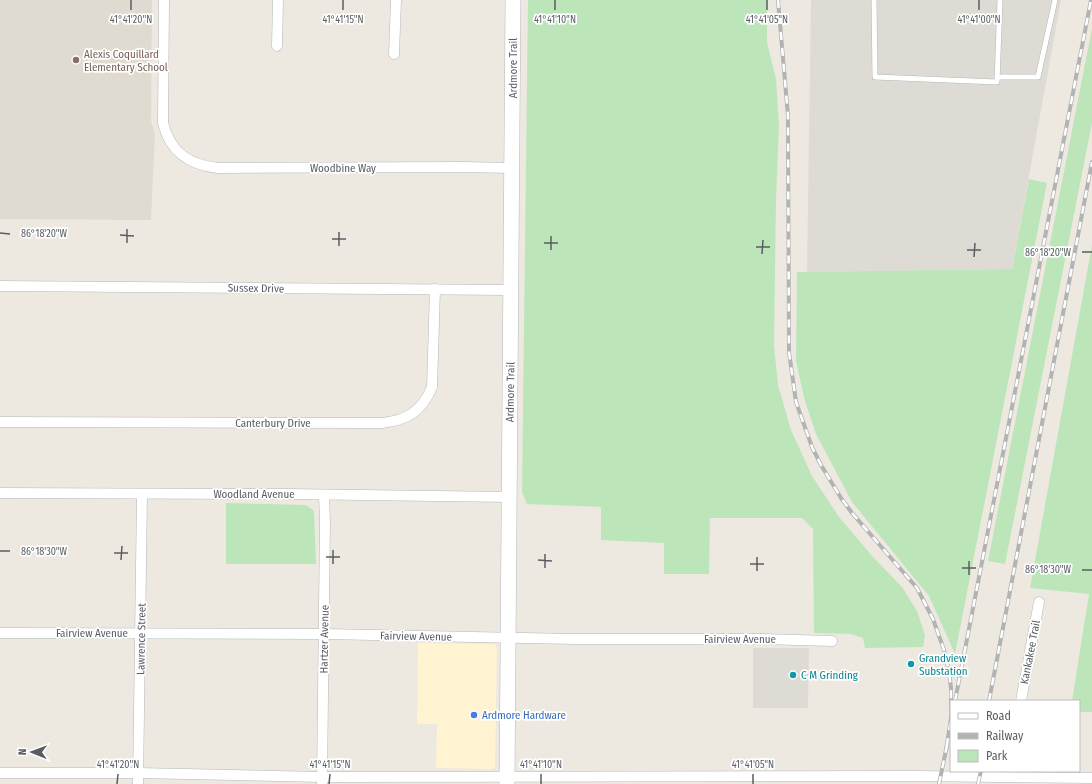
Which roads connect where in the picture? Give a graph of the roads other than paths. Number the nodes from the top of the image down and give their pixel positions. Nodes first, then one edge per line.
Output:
1 (164, 0) edge
2 (278, 0) edge
3 (396, 0) edge
4 (513, 0) edge
5 (874, 0) edge
6 (1000, 0) edge
7 (1055, 0) edge
8 (277, 46) dead end
9 (394, 54) dead end
10 (997, 77) junction
11 (512, 168) junction
12 (0, 286) edge
13 (434, 289) junction
14 (512, 290) junction
15 (0, 422) edge
16 (0, 494) edge
17 (142, 494) junction
18 (324, 495) junction
19 (509, 496) junction
20 (1039, 602) dead end
21 (0, 633) edge
22 (141, 633) junction
23 (324, 634) junction
24 (509, 638) junction
25 (832, 642) dead end
26 (1020, 700) edge
27 (0, 774) edge
28 (1006, 778) edge
29 (1092, 778) edge
30 (138, 779) edge
31 (507, 780) edge
32 (582, 780) edge
33 (322, 781) edge

1 - 11 street, Woodbine Way
2 - 8 street
3 - 9 street
4 - 11 street, Ardmore Trail
5 - 10 lane
6 - 10 lane
7 - 10 lane
11 - 14 street, Ardmore Trail
12 - 13 street, Sussex Drive
13 - 14 street, Sussex Drive
13 - 15 street, Canterbury Drive
14 - 19 street, Ardmore Trail
16 - 17 street, Woodland Avenue
17 - 18 street, Woodland Avenue
17 - 22 street, Lawrence Street
18 - 19 street, Woodland Avenue
18 - 23 street, Hartzer Avenue
19 - 24 street, Ardmore Trail
20 - 26 street, Kankakee Trail
21 - 22 street, Fairview Avenue
22 - 23 street, Fairview Avenue
22 - 30 street, Lawrence Street
23 - 24 street, Fairview Avenue
23 - 33 street, Hartzer Avenue
24 - 25 street, Fairview Avenue
24 - 31 street, Ardmore Trail
27 - 30 street
28 - 29 street
28 - 32 street
30 - 33 street
31 - 32 street
31 - 33 street

